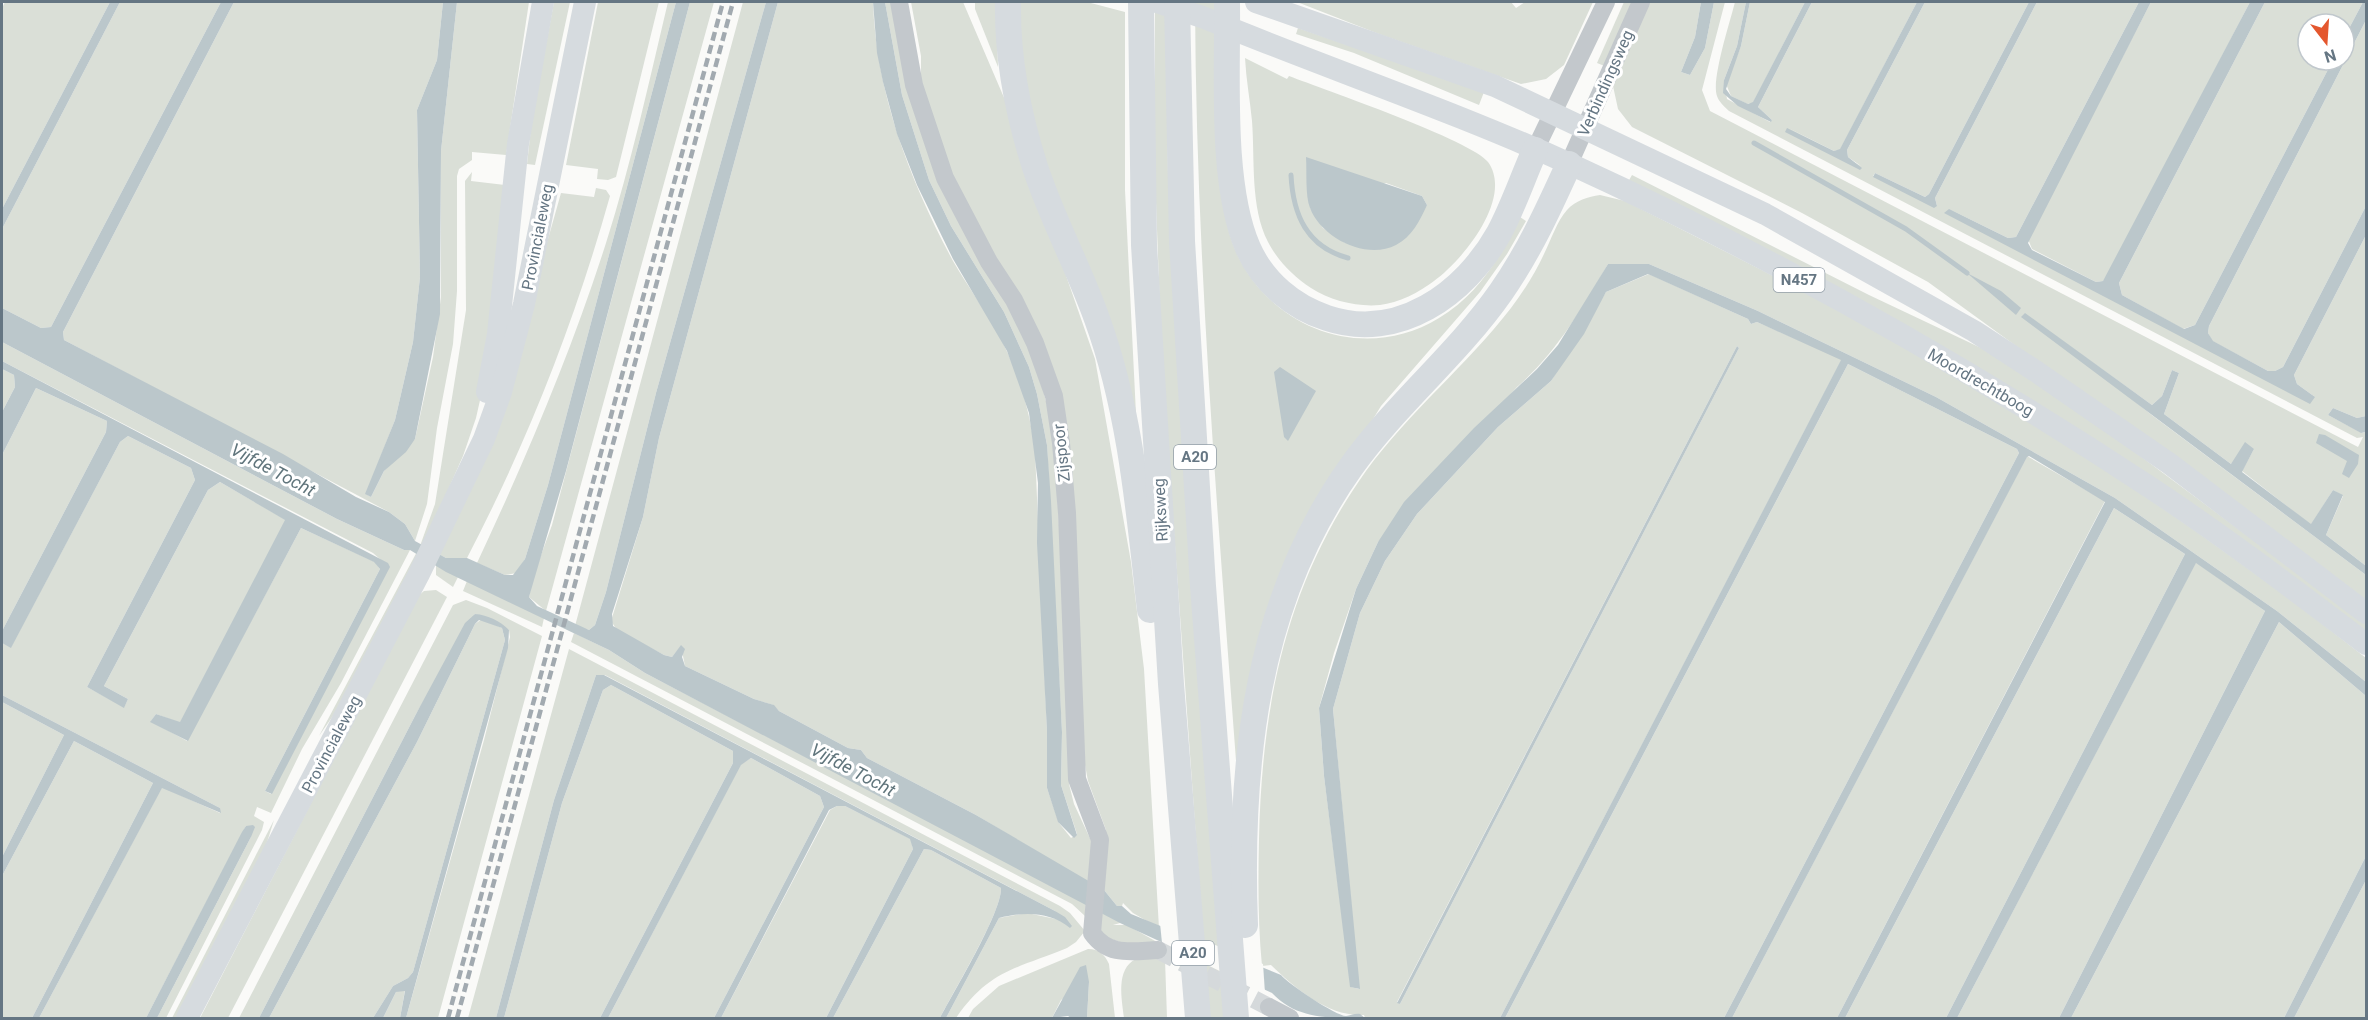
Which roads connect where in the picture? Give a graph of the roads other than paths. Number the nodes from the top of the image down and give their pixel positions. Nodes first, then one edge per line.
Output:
1 (543, 2) edge
2 (585, 2) edge
3 (899, 2) edge
4 (1008, 2) edge
5 (1142, 2) edge
6 (1157, 2) edge
7 (1177, 2) edge
8 (1227, 2) edge
9 (1606, 2) edge
10 (1641, 2) edge
11 (1265, 5) edge
12 (1553, 112) junction
13 (1586, 127) junction
14 (1535, 150) junction
15 (1569, 164) junction
16 (470, 466) junction
17 (2367, 613) edge
18 (2367, 644) edge
19 (1171, 684) junction
20 (1236, 918) junction
21 (1158, 950) tunnel mouth
22 (1259, 1013) edge
23 (187, 1018) edge
24 (1198, 1018) edge
25 (1236, 1018) edge
26 (1290, 1018) edge

1 - 16 main road, Provincialeweg
2 - 16 main road, Provincialeweg
3 - 21 street, Zijspoor
4 - 19 highway, A20
5 - 19 highway, Rijksweg / A20
6 - 14 main road, N457
7 - 20 highway, A20
8 - 14 highway
9 - 12 street, Verbindingsweg
10 - 13 street, Verbindingsweg
11 - 12 main road, N457
12 - 13 main road, N457
12 - 14 street, Verbindingsweg
13 - 15 street, Verbindingsweg
13 - 17 main road, N457
14 - 15 main road, N457
15 - 18 main road, Moordrechtboog / N457
15 - 20 highway, A20
16 - 23 main road, Provincialeweg
19 - 24 highway, Rijksweg / A20
20 - 22 highway, A20
20 - 25 highway, A20
22 - 26 street

